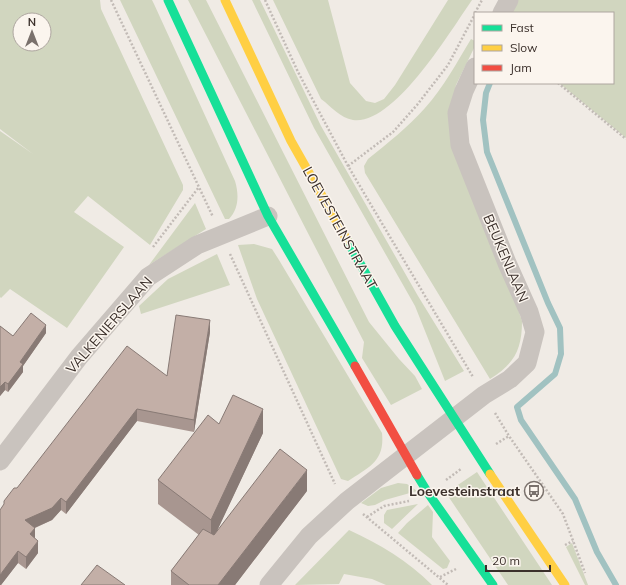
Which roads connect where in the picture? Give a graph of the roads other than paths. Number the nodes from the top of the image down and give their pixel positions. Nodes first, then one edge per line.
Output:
1 (168, 0) edge
2 (225, 0) edge
3 (509, 0) edge
4 (503, 12) edge
5 (474, 69) edge
6 (268, 216) junction
7 (454, 419) junction
8 (407, 456) junction
9 (0, 461) edge
10 (268, 585) edge
11 (493, 585) edge
12 (565, 585) edge

1 - 6 street
2 - 7 street, LOEVESTEINSTRAAT
3 - 4 street
5 - 7 street, BEUKENLAAN
6 - 8 street
6 - 9 street, VALKENIERSLAAN
7 - 8 street, BEUKENLAAN
7 - 12 street, LOEVESTEINSTRAAT
8 - 10 street, BEUKENLAAN
8 - 11 street

